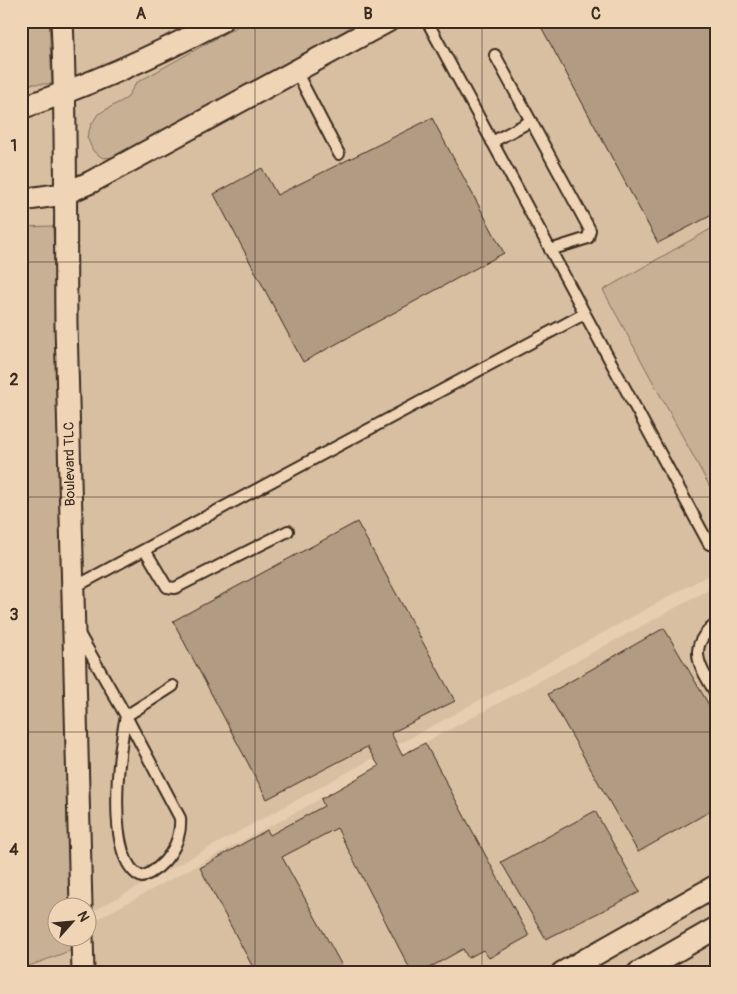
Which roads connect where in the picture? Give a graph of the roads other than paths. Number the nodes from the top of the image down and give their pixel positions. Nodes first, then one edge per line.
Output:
1 (62, 21) edge
2 (221, 21) edge
3 (388, 21) edge
4 (427, 21) edge
5 (495, 55) dead end
6 (296, 71) junction
7 (65, 93) junction
8 (21, 108) edge
9 (531, 121) junction
10 (492, 142) junction
11 (339, 154) dead end
12 (64, 194) junction
13 (21, 200) edge
14 (550, 250) junction
15 (584, 314) junction
16 (288, 531) dead end
17 (708, 544) dead end
18 (145, 550) junction
19 (72, 589) junction
20 (73, 623) junction
21 (716, 624) edge
22 (173, 686) dead end
23 (716, 694) edge
24 (126, 716) junction
25 (716, 886) edge
26 (81, 896) edge
27 (716, 928) edge
28 (82, 946) edge
29 (82, 973) edge
30 (562, 973) edge
31 (638, 973) edge

1 - 7 street, Boulevard TLC
2 - 7 street
3 - 6 street
4 - 10 lane
5 - 9 lane
6 - 11 lane
6 - 12 street
7 - 8 street
7 - 12 street, Boulevard TLC
9 - 10 lane
9 - 14 lane
10 - 14 lane
12 - 13 street
12 - 19 street, Boulevard TLC
14 - 15 lane
15 - 17 lane
15 - 18 lane
16 - 18 lane
18 - 19 lane
19 - 20 street, Boulevard TLC
20 - 24 lane
20 - 26 street, Boulevard TLC
21 - 23 lane
22 - 24 lane
24 - 24 lane
25 - 30 street
27 - 31 street
28 - 29 street

